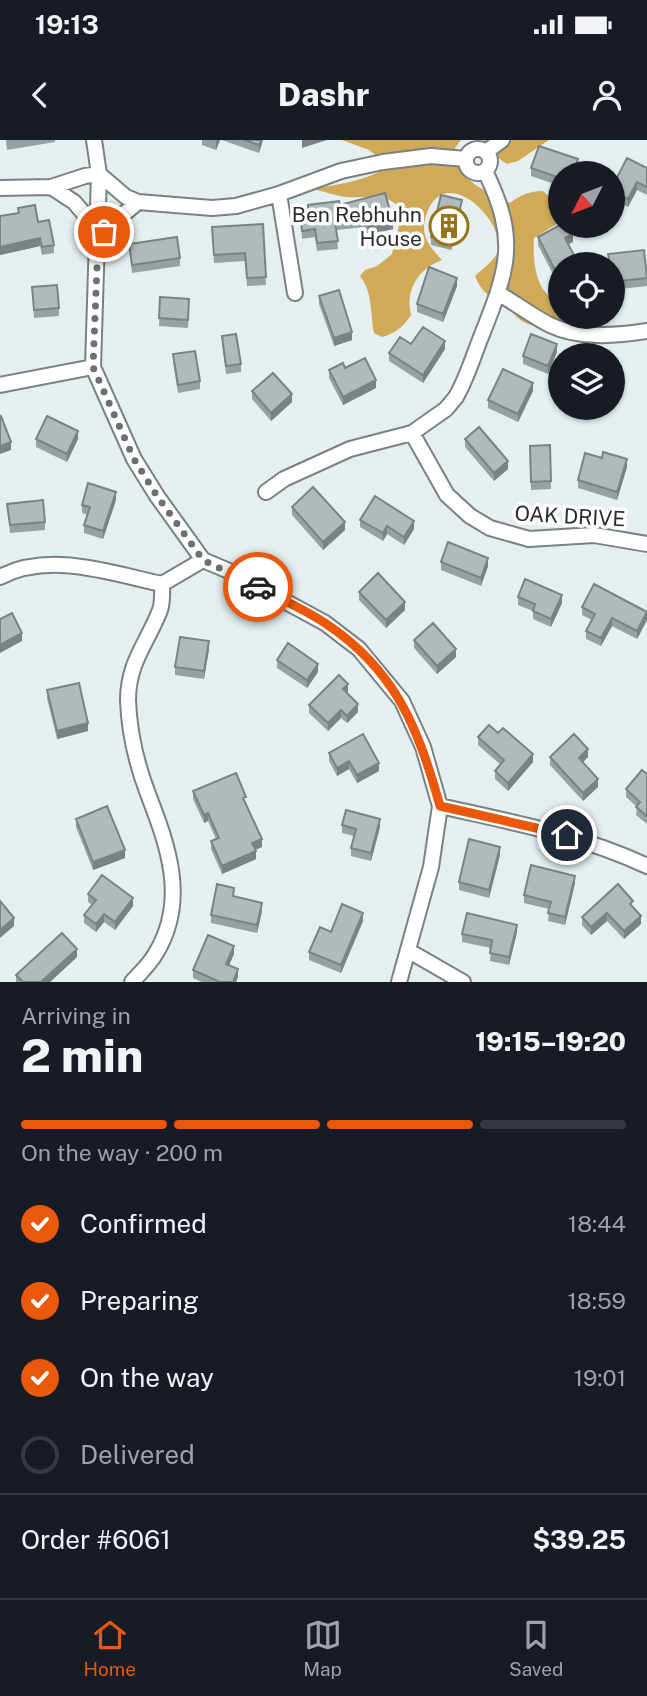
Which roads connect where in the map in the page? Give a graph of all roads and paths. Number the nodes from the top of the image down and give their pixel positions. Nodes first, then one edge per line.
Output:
1 (94, 140) edge
2 (502, 140) edge
3 (490, 146) edge
4 (466, 159) junction
5 (485, 171) junction
6 (99, 174) junction
7 (51, 187) junction
8 (0, 188) edge
9 (279, 194) junction
10 (138, 202) junction
11 (98, 236) junction
12 (295, 293) dead end
13 (498, 293) junction
14 (647, 331) edge
15 (93, 367) junction
16 (0, 385) edge
17 (412, 433) junction
18 (266, 492) dead end
19 (647, 544) edge
20 (203, 560) junction
21 (0, 577) edge
22 (162, 584) junction
23 (440, 806) junction
24 (647, 866) edge
25 (409, 951) junction
26 (132, 982) edge
27 (400, 982) edge
28 (464, 982) edge

1 - 6 street
2 - 3 street
3 - 4 street
3 - 5 street
4 - 5 street
4 - 9 street
5 - 13 street
6 - 7 street
6 - 10 street
6 - 11 street
7 - 8 street
7 - 11 street
9 - 10 street
9 - 12 street
10 - 11 street
11 - 15 street
13 - 14 street
13 - 17 street
15 - 16 street
15 - 20 street
17 - 18 street
17 - 19 street, OAK DRIVE
20 - 22 street
20 - 23 street
21 - 22 street
22 - 26 street
23 - 24 street
23 - 25 street
25 - 27 street
25 - 28 street

